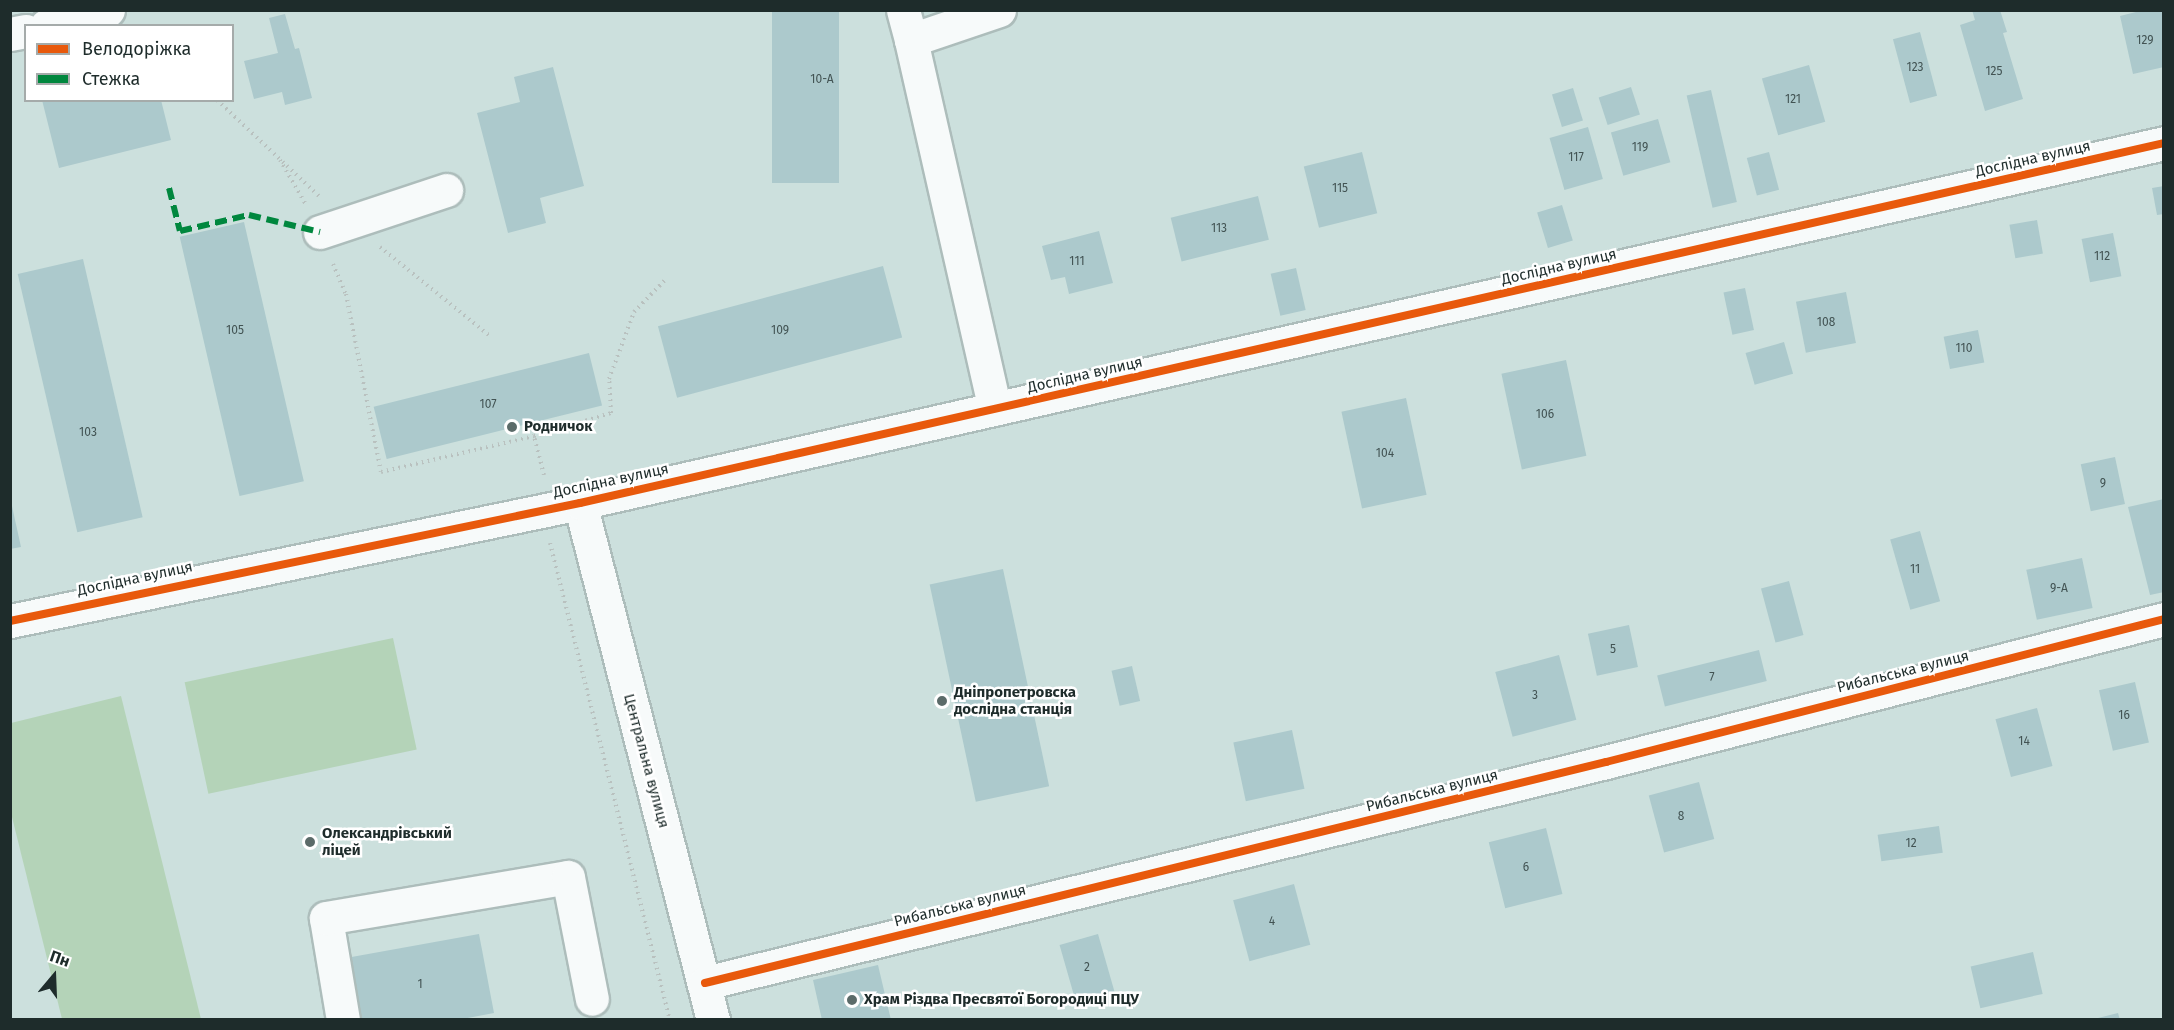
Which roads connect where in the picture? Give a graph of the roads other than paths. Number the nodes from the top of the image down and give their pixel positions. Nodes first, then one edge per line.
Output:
1 (108, 10) edge
2 (999, 10) edge
3 (54, 24) edge
4 (907, 25) edge
5 (2163, 143) edge
6 (446, 190) dead end
7 (320, 232) road end
8 (994, 409) junction
9 (566, 505) junction
10 (10, 621) edge
11 (2162, 628) edge
12 (705, 983) junction
13 (592, 999) dead end
14 (343, 1020) edge
15 (713, 1020) edge

1 - 3 street
2 - 4 street
4 - 8 street
5 - 8 street, Дослідна вулиця
6 - 7 street
8 - 9 street, Дослідна вулиця
9 - 10 street, Дослідна вулиця
9 - 12 street, Центральна вулиця
11 - 12 street, Рибальська вулиця
12 - 15 street, Центральна вулиця
13 - 14 street

